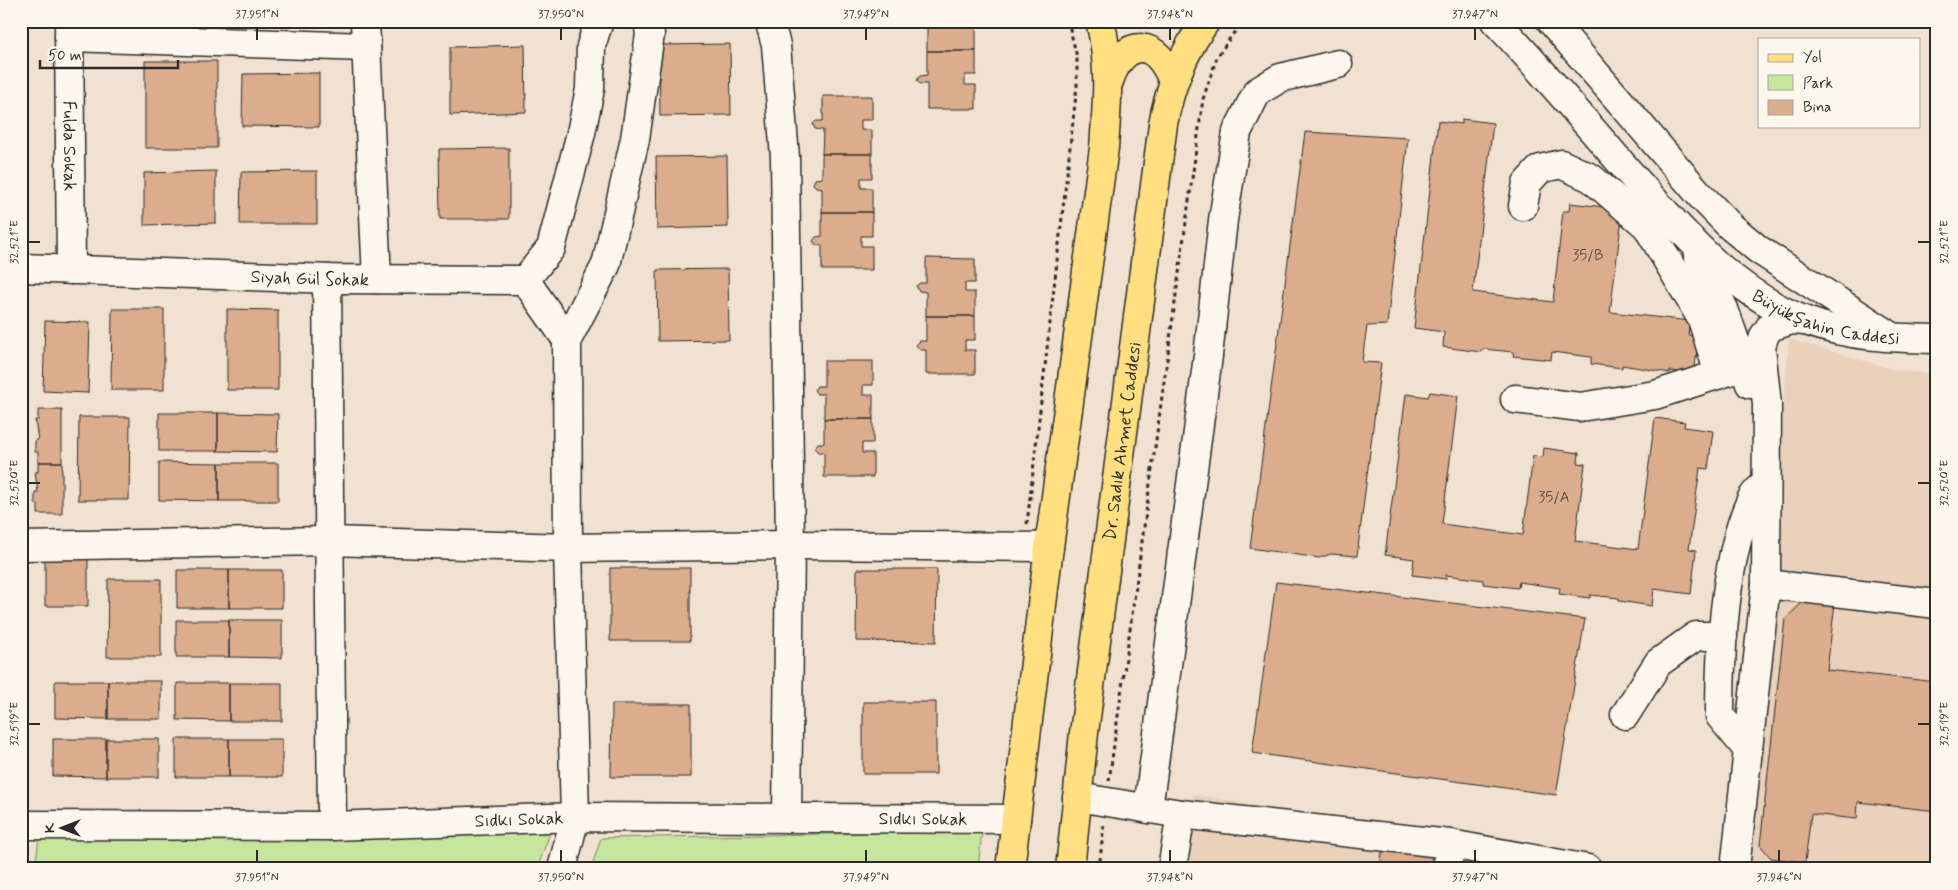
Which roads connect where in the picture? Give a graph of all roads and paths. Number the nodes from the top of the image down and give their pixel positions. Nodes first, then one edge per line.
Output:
1 (648, 21) edge
2 (769, 21) edge
3 (1068, 21) edge
4 (1100, 21) edge
5 (1206, 21) edge
6 (1242, 21) edge
7 (1495, 21) edge
8 (1551, 21) edge
9 (592, 22) edge
10 (69, 29) edge
11 (365, 34) edge
12 (1338, 64) dead end
13 (1109, 81) junction
14 (1173, 82) junction
15 (1523, 206) dead end
16 (1687, 238) junction
17 (21, 268) edge
18 (71, 270) junction
19 (327, 279) junction
20 (377, 279) junction
21 (525, 280) junction
22 (1806, 321) junction
23 (1894, 338) junction
24 (1937, 339) edge
25 (567, 340) junction
26 (1745, 366) junction
27 (1719, 374) junction
28 (1515, 399) dead end
29 (1766, 449) junction
30 (1766, 483) junction
31 (330, 541) junction
32 (790, 545) junction
33 (21, 546) edge
34 (568, 548) junction
35 (1036, 548) junction
36 (1766, 584) junction
37 (1937, 604) edge
38 (1723, 636) junction
39 (1625, 715) dead end
40 (1748, 750) junction
41 (1109, 783) dead end
42 (1077, 797) junction
43 (1148, 809) junction
44 (1181, 814) junction
45 (575, 817) junction
46 (787, 818) junction
47 (1016, 818) junction
48 (21, 825) edge
49 (332, 826) junction
50 (1448, 856) edge
51 (562, 869) edge
52 (1010, 869) edge
53 (1070, 869) edge
54 (1172, 869) edge
55 (1588, 869) edge
56 (1735, 869) edge

1 - 25 street
2 - 32 street
3 - 35 path
4 - 13 main road
5 - 14 main road, Dr. Sadık Ahmet Caddesi
6 - 41 path
7 - 16 street, Büyükşahin Caddesi
8 - 23 street, Büyükşahin Caddesi
9 - 21 street
10 - 11 street
10 - 18 street, Fulda Sokak
11 - 20 street
12 - 43 street
13 - 14 main road
13 - 35 main road
14 - 42 main road, Dr. Sadık Ahmet Caddesi
15 - 27 street
16 - 22 street, Büyükşahin Caddesi
16 - 26 street
17 - 18 street, Siyah Gül Sokak
18 - 19 street, Siyah Gül Sokak
19 - 20 street, Siyah Gül Sokak
19 - 31 street
20 - 21 street, Siyah Gül Sokak
21 - 25 street
22 - 23 street, Büyükşahin Caddesi
22 - 29 street
23 - 24 street
25 - 34 street
26 - 27 street
26 - 29 street
27 - 28 street
29 - 30 street
30 - 36 street
30 - 38 street
31 - 33 street
31 - 34 street
31 - 49 street
32 - 34 street
32 - 35 street
32 - 46 street
34 - 45 street
35 - 47 main road
36 - 37 street
36 - 40 street
38 - 39 street
38 - 40 street
40 - 56 street
42 - 43 street
42 - 53 main road, Dr. Sadık Ahmet Caddesi
43 - 44 street
44 - 50 street
44 - 54 street
45 - 46 street, Sıdkı Sokak
45 - 49 street, Sıdkı Sokak
45 - 51 street
46 - 47 street, Sıdkı Sokak
47 - 52 main road
48 - 49 street, Sıdkı Sokak
50 - 55 street

